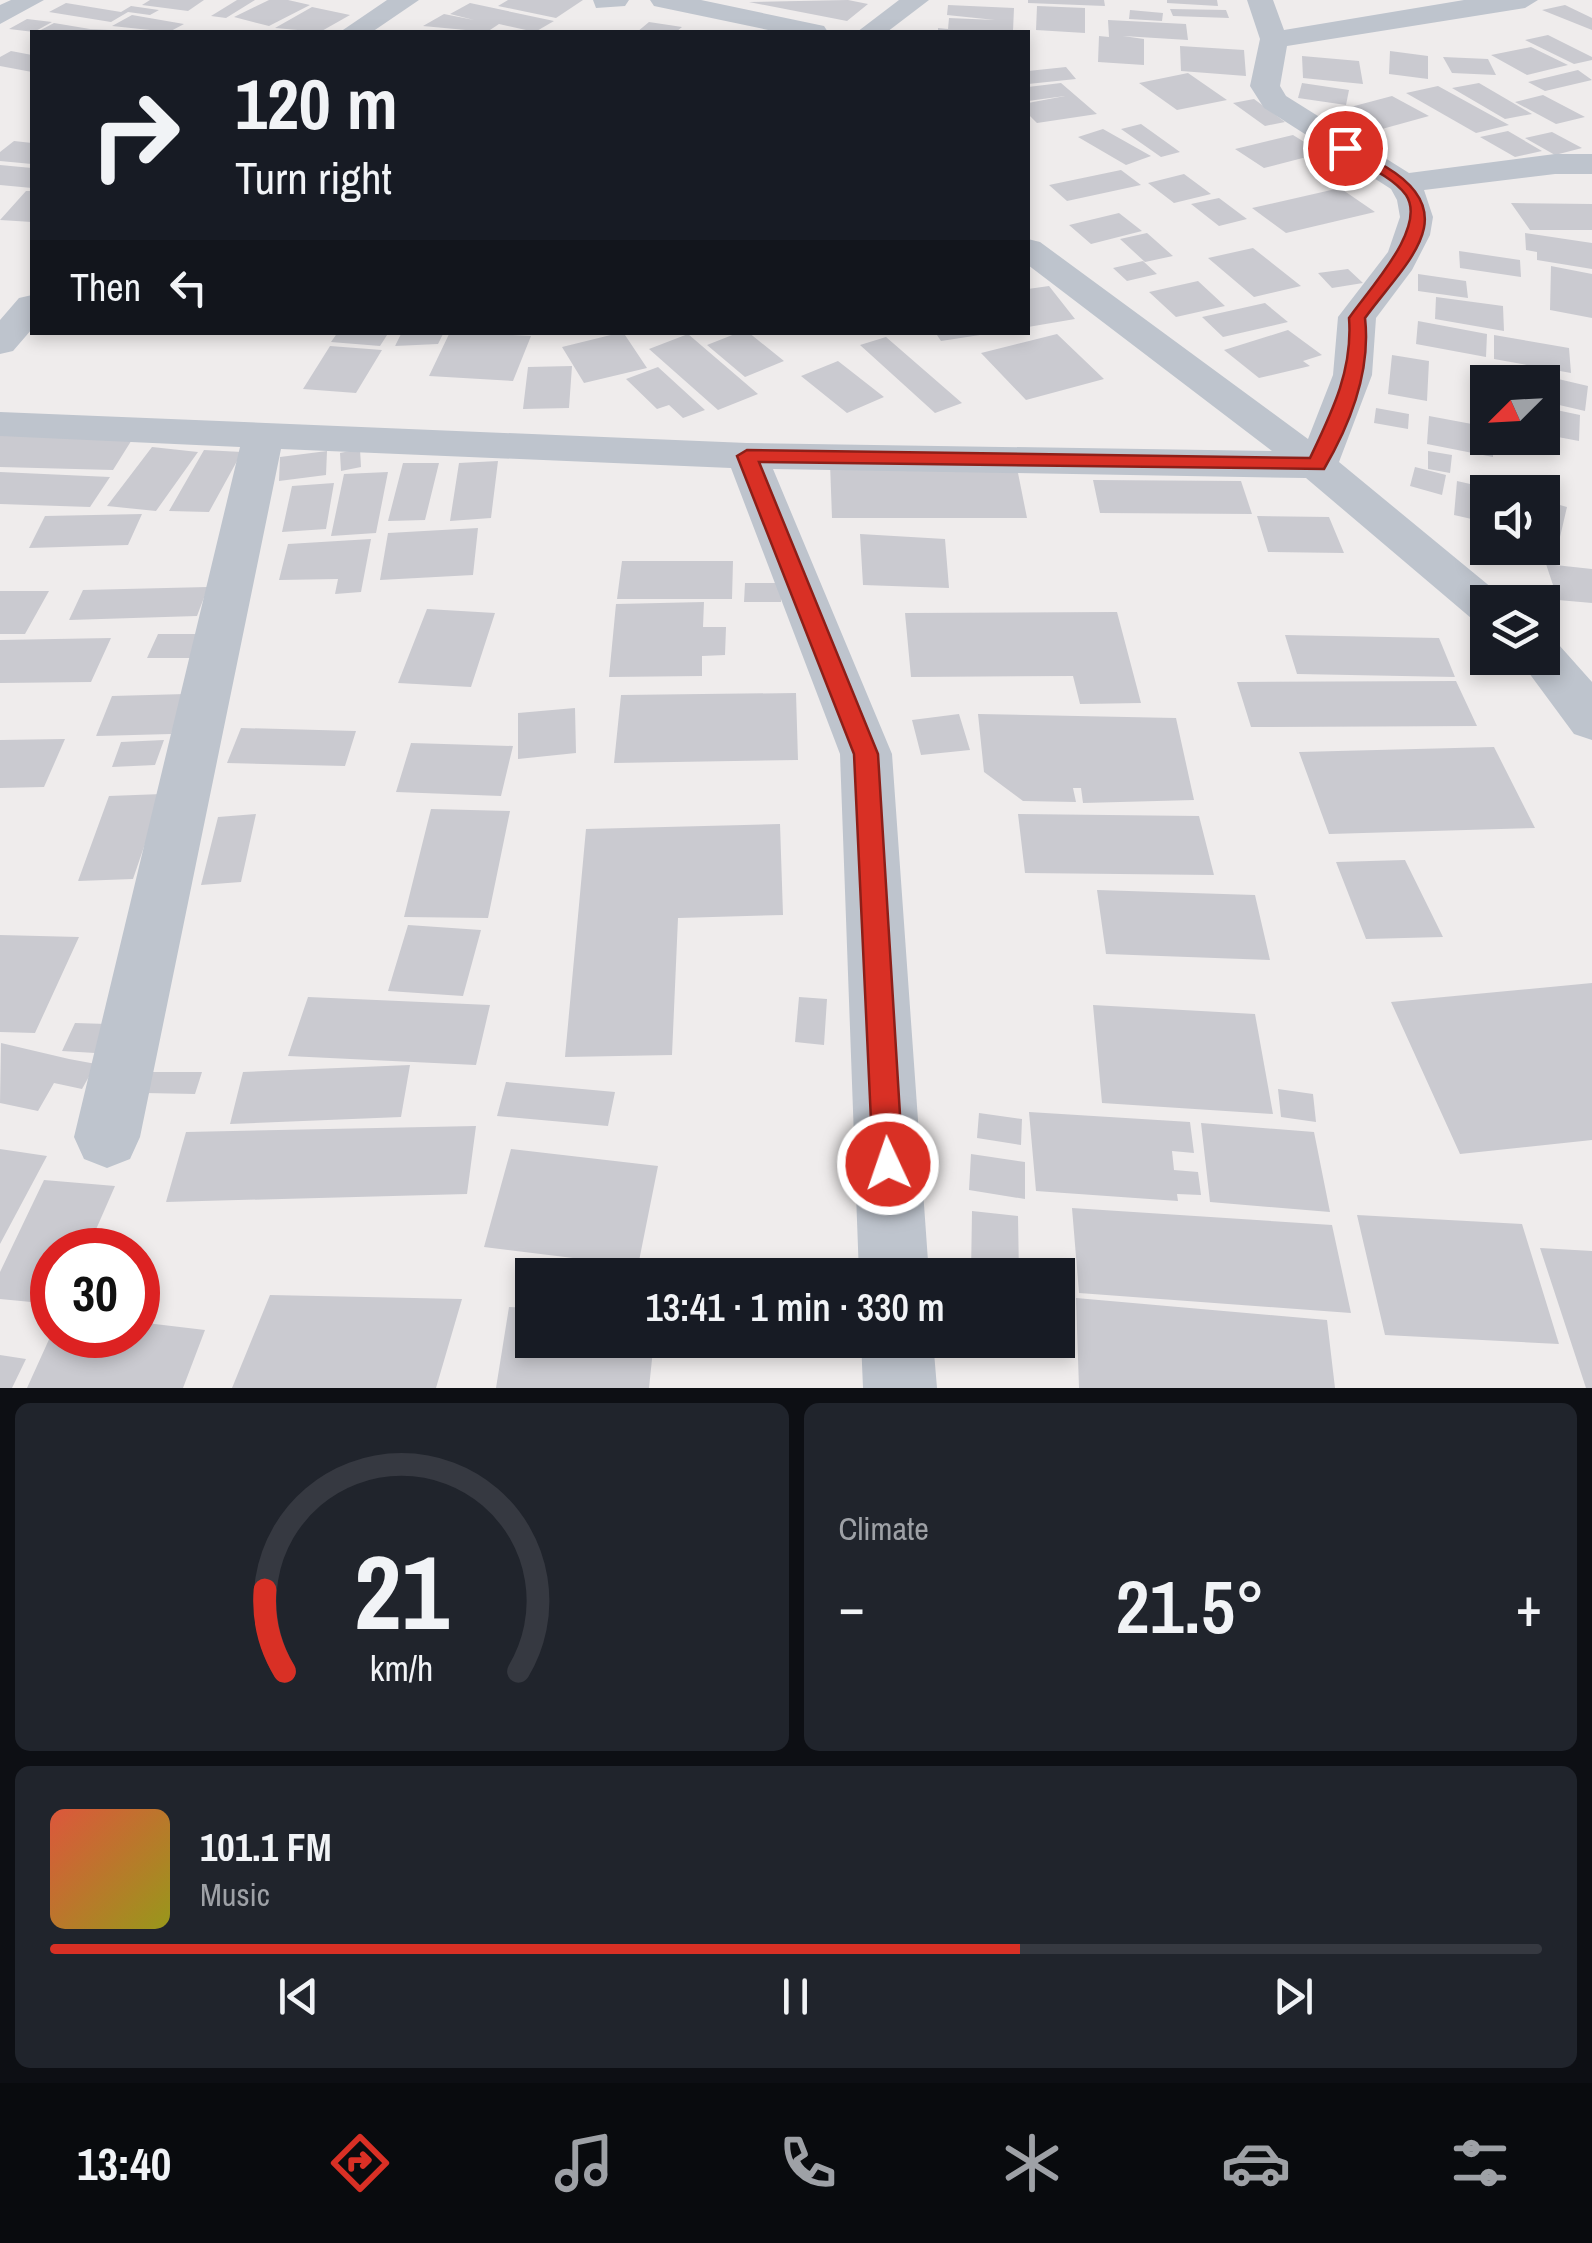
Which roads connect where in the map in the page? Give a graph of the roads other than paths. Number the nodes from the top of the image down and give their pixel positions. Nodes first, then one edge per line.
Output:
1 (31, 0) edge
2 (406, 0) edge
3 (663, 0) edge
4 (916, 0) edge
5 (1260, 0) edge
6 (1525, 0) edge
7 (0, 16) edge
8 (357, 30) edge
9 (805, 30) edge
10 (873, 30) edge
11 (1274, 38) junction
12 (1592, 164) edge
13 (1402, 183) junction
14 (1030, 250) edge
15 (30, 308) edge
16 (0, 343) edge
17 (0, 424) edge
18 (263, 438) junction
19 (747, 456) junction
20 (1317, 464) junction
21 (1470, 591) edge
22 (1560, 673) edge
23 (1592, 721) edge
24 (107, 1137) dead end
25 (893, 1258) edge
26 (898, 1358) edge
27 (900, 1388) edge

1 - 7 street
2 - 8 street
3 - 9 street
4 - 10 street
5 - 11 street
6 - 11 street
11 - 13 street
12 - 13 street
13 - 20 street
14 - 20 street
15 - 16 street
17 - 18 street
18 - 19 street
18 - 24 street
19 - 20 street
19 - 25 street
20 - 21 street
22 - 23 street
26 - 27 street

